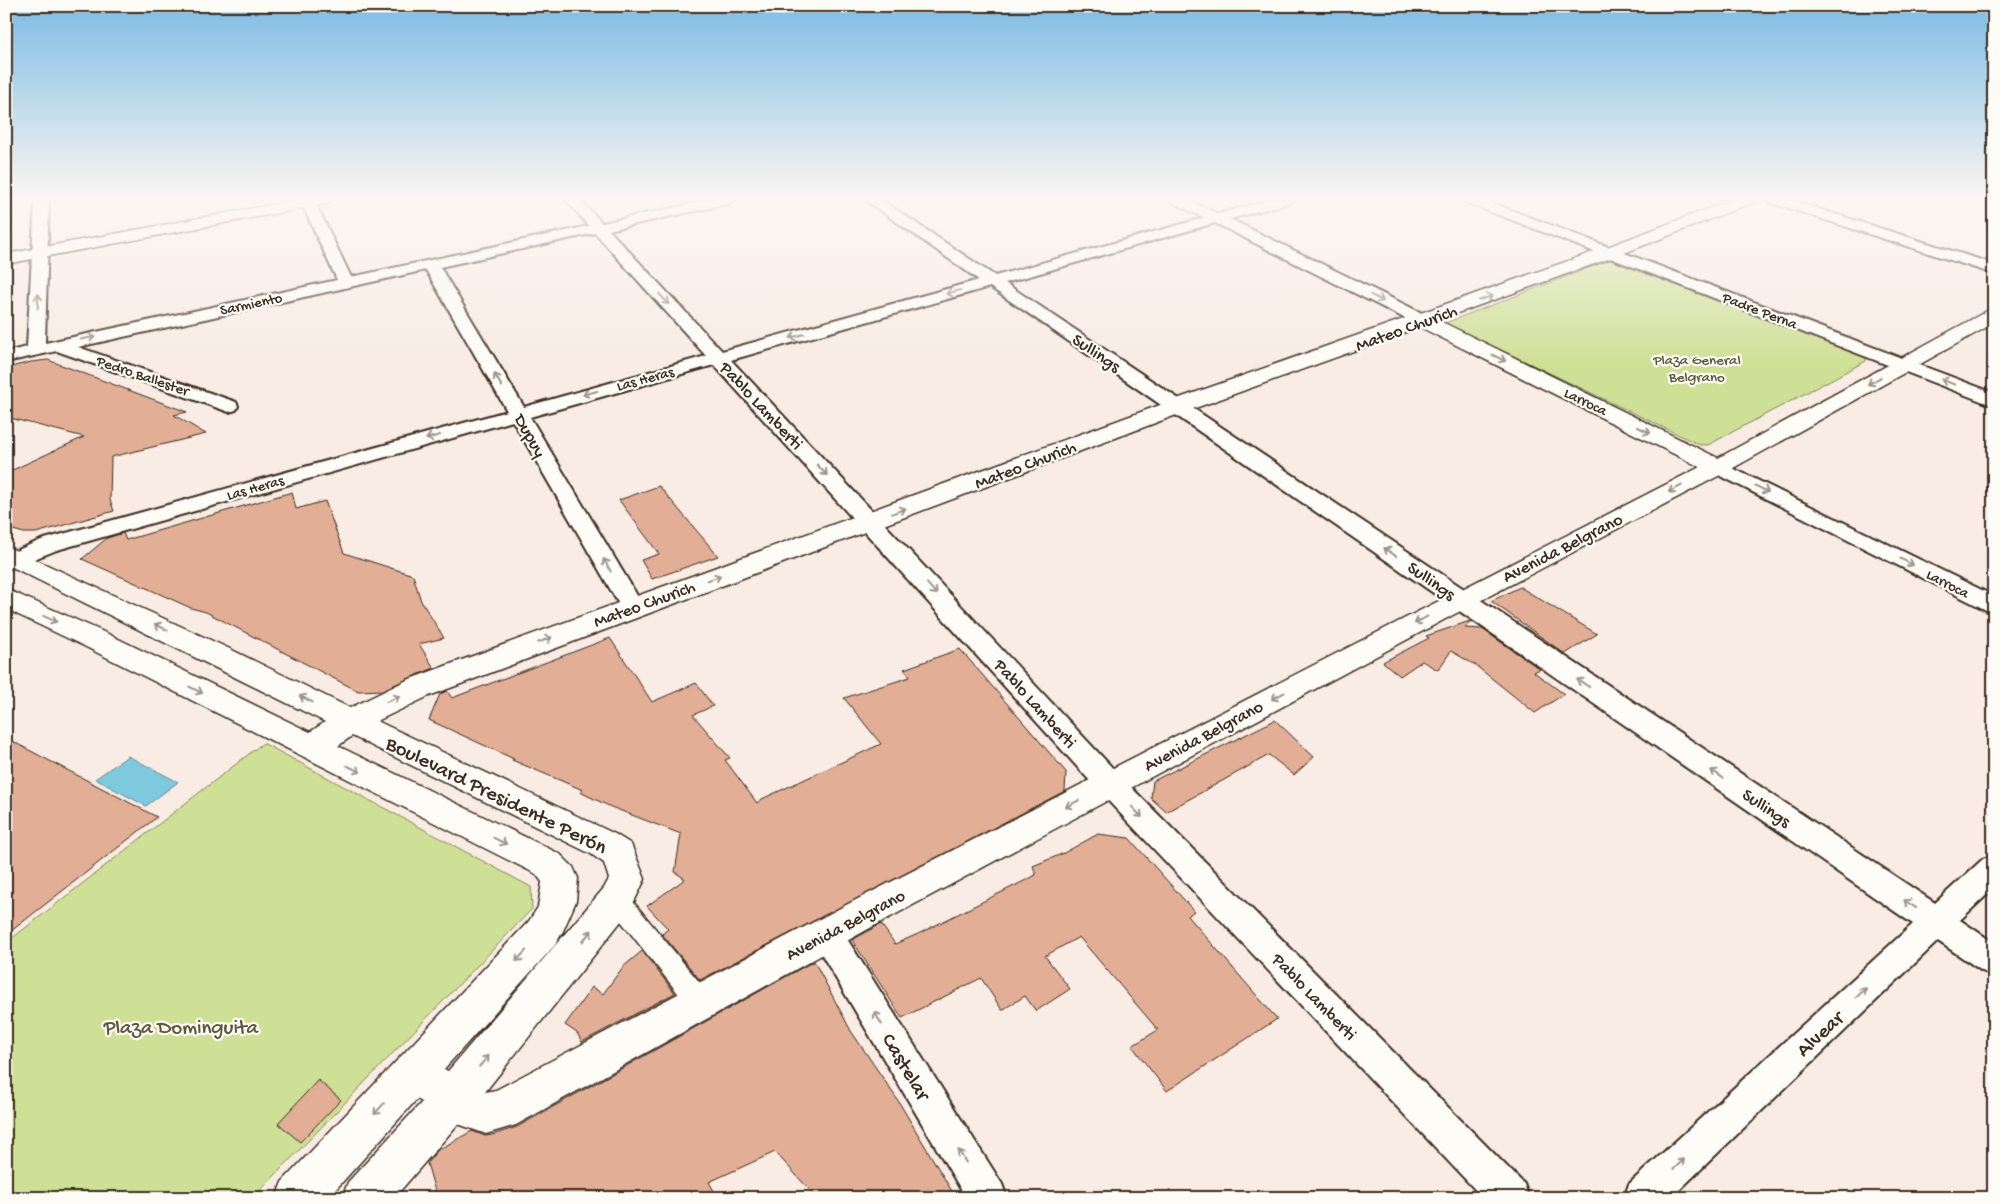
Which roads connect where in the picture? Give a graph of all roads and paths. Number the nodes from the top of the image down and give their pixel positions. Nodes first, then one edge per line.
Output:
1 (25, 255) edge
2 (41, 255) edge
3 (334, 255) edge
4 (470, 255) edge
5 (623, 255) edge
6 (953, 255) edge
7 (1083, 255) edge
8 (1291, 255) edge
9 (1602, 255) edge
10 (1614, 255) edge
11 (1951, 255) edge
12 (6, 259) edge
13 (430, 264) junction
14 (1994, 269) edge
15 (991, 281) junction
16 (346, 282) junction
17 (1994, 315) edge
18 (1424, 321) junction
19 (57, 345) junction
20 (36, 350) junction
21 (6, 356) edge
22 (718, 358) junction
23 (1904, 365) junction
24 (1994, 400) edge
25 (229, 406) dead end
26 (1179, 406) junction
27 (518, 413) junction
28 (1718, 467) junction
29 (870, 522) junction
30 (9, 559) edge
31 (6, 598) edge
32 (1460, 600) junction
33 (1994, 606) edge
34 (632, 607) junction
35 (350, 721) junction
36 (310, 748) junction
37 (1110, 784) junction
38 (1994, 868) edge
39 (618, 898) junction
40 (1936, 922) junction
41 (826, 934) junction
42 (1994, 961) edge
43 (701, 1003) junction
44 (412, 1073) junction
45 (453, 1098) junction
46 (298, 1198) edge
47 (364, 1198) edge
48 (988, 1198) edge
49 (1510, 1198) edge
50 (1643, 1198) edge

1 - 12 street
20 -> 2 street
3 - 16 street
4 - 13 street, Sarmiento
5 -> 22 street, Pablo Lamberti
6 - 15 street, Sullings
7 - 15 street, Las Heras
8 -> 18 street, Larroca
18 -> 9 street, Mateo Churich
10 - 23 street, Padre Perna
11 - 14 street
13 - 16 street, Sarmiento
27 -> 13 street, Dupuy
15 -> 22 street, Las Heras
15 - 26 street, Sullings
19 -> 16 street, Sarmiento
17 - 23 street, Avenida Belgrano
18 - 26 street, Mateo Churich
18 -> 28 street, Larroca
19 - 20 street, Sarmiento
19 - 25 street, Pedro Ballester
20 - 21 street, Sarmiento
22 -> 27 street, Las Heras
22 -> 29 street, Pablo Lamberti
24 -> 23 street, Padre Perna
23 -> 28 street, Avenida Belgrano
29 -> 26 street, Mateo Churich
32 -> 26 street, Sullings
27 -> 30 street, Las Heras
34 -> 27 street, Dupuy
28 -> 32 street, Avenida Belgrano
28 -> 33 street, Larroca
34 -> 29 street, Mateo Churich
29 -> 37 street, Pablo Lamberti
35 -> 30 street, Boulevard Presidente Perón
31 -> 36 street
32 -> 37 street, Avenida Belgrano
40 -> 32 street, Sullings
35 -> 34 street, Mateo Churich
35 - 36 street, Mateo Churich
35 - 39 street, Boulevard Presidente Perón
36 -> 44 street
37 -> 41 street, Avenida Belgrano
37 -> 49 street, Pablo Lamberti
38 - 40 street, Alvear
39 - 43 street
45 -> 39 street, Boulevard Presidente Perón
40 - 42 street, Sullings
50 -> 40 street, Alvear
41 - 43 street, Avenida Belgrano
48 -> 41 street, Castelar
43 - 45 street, Avenida Belgrano
44 - 45 street, Avenida Belgrano
44 -> 46 street
45 - 47 street, Boulevard Presidente Perón

